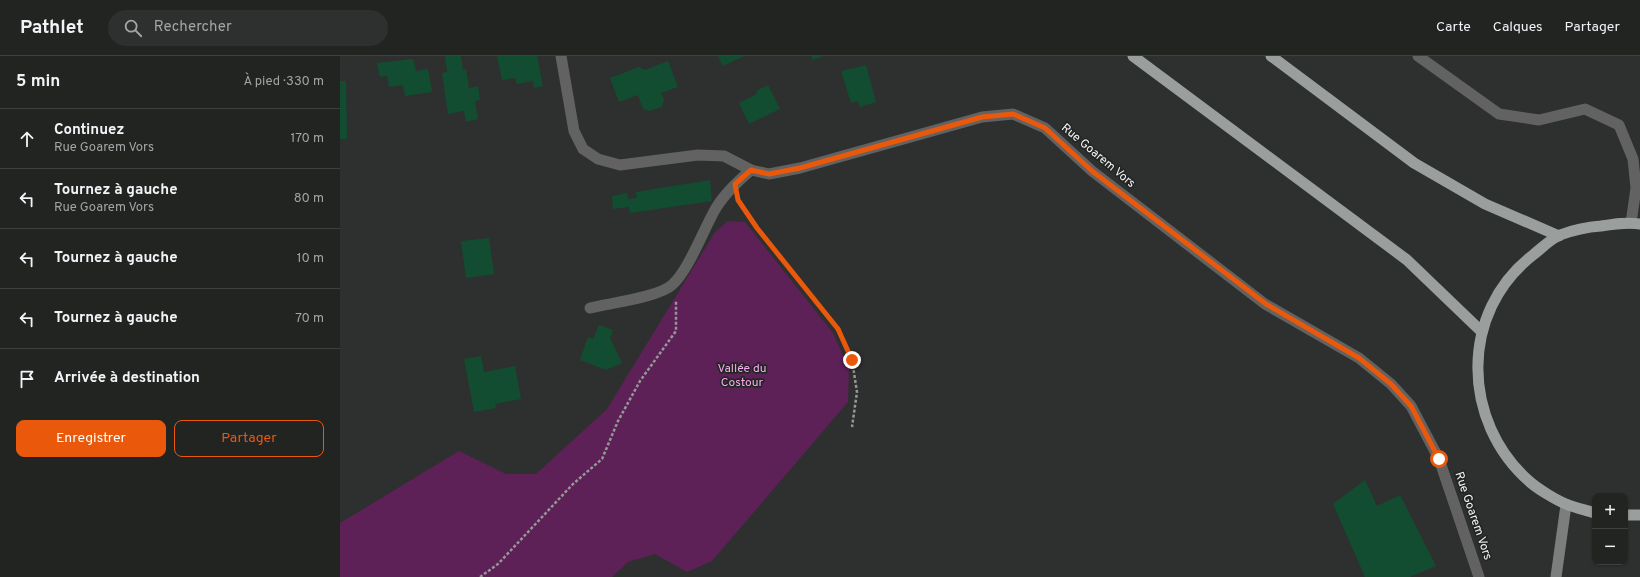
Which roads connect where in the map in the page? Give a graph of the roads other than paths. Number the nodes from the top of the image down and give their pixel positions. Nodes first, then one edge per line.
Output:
1 (561, 56) edge
2 (1133, 56) edge
3 (1271, 56) edge
4 (1418, 56) edge
5 (751, 170) junction
6 (1636, 224) edge
7 (1559, 236) junction
8 (590, 308) dead end
9 (1482, 332) junction
10 (1566, 504) junction
11 (1592, 511) edge
12 (1628, 515) edge
13 (1640, 515) edge
14 (1479, 577) edge
15 (1556, 577) edge

1 - 5 street, Rue Goarem Vors
2 - 9 highway
3 - 7 highway
4 - 6 street
5 - 8 street
5 - 14 street, Rue Goarem Vors
6 - 7 highway
7 - 9 highway
9 - 10 highway
10 - 11 highway
10 - 15 main road
12 - 13 highway

